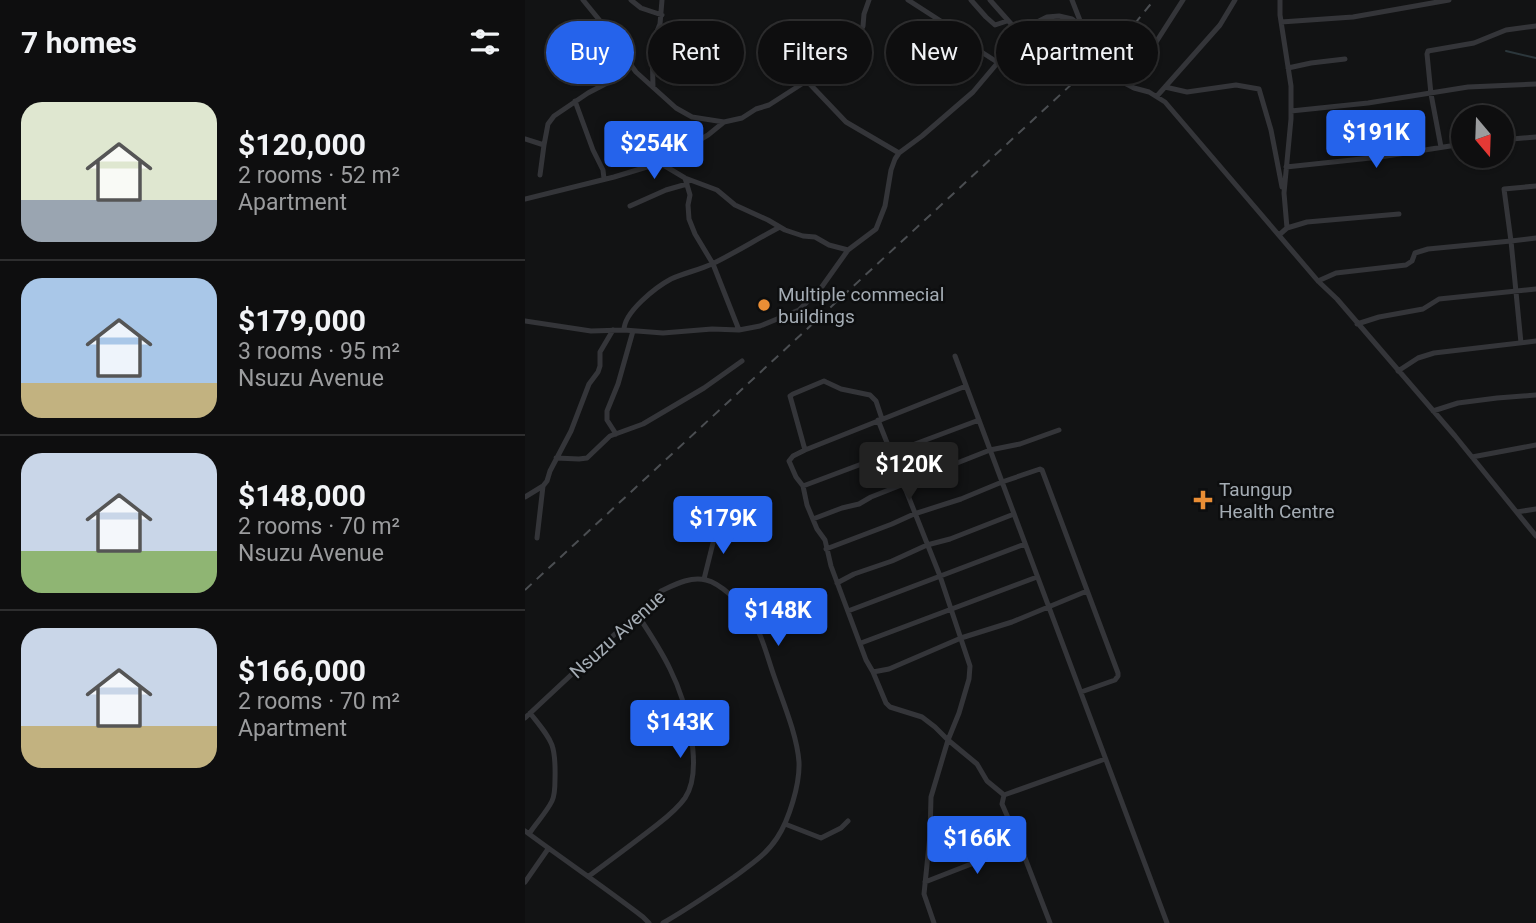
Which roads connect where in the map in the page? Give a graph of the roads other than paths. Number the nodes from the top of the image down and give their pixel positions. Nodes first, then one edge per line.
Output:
1 (583, 0) edge
2 (631, 0) edge
3 (662, 0) edge
4 (869, 0) edge
5 (908, 0) edge
6 (971, 0) edge
7 (990, 0) edge
8 (1072, 0) edge
9 (1183, 0) edge
10 (1235, 0) edge
11 (1280, 0) edge
12 (1449, 0) edge
13 (662, 15) junction
14 (600, 21) edge
15 (863, 21) edge
16 (1007, 21) edge
17 (1039, 21) edge
18 (1075, 21) edge
19 (1080, 21) edge
20 (1282, 22) junction
21 (996, 25) edge
22 (1536, 26) edge
23 (1158, 39) edge
24 (1345, 59) dead end
25 (996, 61) edge
26 (996, 63) edge
27 (1288, 68) junction
28 (634, 69) edge
29 (606, 84) edge
30 (800, 84) edge
31 (810, 84) edge
32 (1127, 84) edge
33 (1536, 84) edge
34 (653, 87) junction
35 (1165, 87) junction
36 (1431, 94) junction
37 (1157, 96) junction
38 (575, 101) junction
39 (1291, 111) junction
40 (724, 122) junction
41 (1536, 137) edge
42 (525, 139) edge
43 (1514, 139) edge
44 (544, 145) junction
45 (1451, 146) edge
46 (1441, 147) junction
47 (899, 153) junction
48 (660, 163) junction
49 (1286, 167) junction
50 (540, 175) dead end
51 (604, 179) junction
52 (686, 181) junction
53 (1536, 186) edge
54 (1284, 193) junction
55 (525, 199) edge
56 (630, 206) dead end
57 (1399, 214) dead end
58 (780, 227) junction
59 (1287, 228) junction
60 (1279, 235) junction
61 (1536, 238) edge
62 (1511, 240) junction
63 (848, 250) junction
64 (713, 264) junction
65 (1318, 281) junction
66 (1536, 289) edge
67 (1516, 291) junction
68 (525, 321) edge
69 (1357, 324) junction
70 (613, 330) junction
71 (624, 330) junction
72 (739, 330) junction
73 (633, 331) junction
74 (1536, 341) edge
75 (1521, 342) junction
76 (955, 356) dead end
77 (743, 361) dead end
78 (1398, 371) junction
79 (966, 386) junction
80 (1536, 395) edge
81 (1433, 411) junction
82 (880, 420) junction
83 (979, 421) junction
84 (1059, 430) dead end
85 (616, 434) junction
86 (1536, 445) edge
87 (805, 450) junction
88 (990, 450) junction
89 (890, 452) junction
90 (1472, 457) junction
91 (556, 458) junction
92 (1002, 482) junction
93 (903, 484) junction
94 (543, 486) junction
95 (803, 486) junction
96 (525, 497) edge
97 (1536, 509) edge
98 (1517, 512) junction
99 (914, 514) junction
100 (1014, 514) junction
101 (813, 519) junction
102 (717, 527) dead end
103 (1536, 536) edge
104 (537, 538) dead end
105 (1025, 544) junction
106 (927, 545) junction
107 (826, 549) junction
108 (940, 576) junction
109 (1037, 577) junction
110 (704, 579) junction
111 (837, 583) junction
112 (1087, 592) junction
113 (1049, 607) junction
114 (951, 608) junction
115 (848, 611) junction
116 (637, 614) junction
117 (961, 638) junction
118 (860, 643) junction
119 (873, 672) junction
120 (1081, 692) junction
121 (528, 716) edge
122 (948, 740) junction
123 (1105, 759) junction
124 (1004, 795) junction
125 (848, 821) dead end
126 (785, 824) junction
127 (527, 832) edge
128 (1020, 845) junction
129 (548, 849) junction
130 (589, 876) junction
131 (525, 882) edge
132 (925, 882) junction
133 (649, 923) edge
134 (663, 923) edge
135 (934, 923) edge
136 (1050, 923) edge
137 (1167, 923) edge

1 - 14 street
2 - 13 street
3 - 13 street
4 - 15 street
5 - 25 street
6 - 21 street
7 - 16 street
8 - 19 street
9 - 23 street
10 - 35 street
11 - 20 street
12 - 20 street
13 - 34 street
17 - 18 street
20 - 27 street
22 - 36 street
24 - 27 street
26 - 47 street
27 - 39 street
28 - 34 street
29 - 38 street
30 - 40 street
31 - 47 street
32 - 37 street
33 - 36 street
34 - 40 street
35 - 37 street
35 - 54 street
36 - 39 street
36 - 46 street
37 - 60 street
38 - 44 street
38 - 51 street
39 - 49 street
40 - 48 street
41 - 43 street
42 - 44 street
44 - 50 street
45 - 46 street
46 - 49 street
47 - 63 street
48 - 51 street
48 - 52 street
49 - 54 street
51 - 55 street
52 - 56 street
52 - 58 street
52 - 64 street
53 - 62 street
54 - 59 street
57 - 59 street
58 - 63 street
58 - 64 street
59 - 60 street
60 - 65 street
61 - 62 street
62 - 65 street
62 - 67 street
63 - 72 street
64 - 71 street
64 - 72 street
65 - 69 street
66 - 67 street
67 - 69 street
67 - 75 street
68 - 70 street
69 - 78 street
70 - 71 street
70 - 91 street
71 - 73 street
72 - 73 street
73 - 85 street
74 - 75 street
75 - 78 street
76 - 79 street
77 - 85 street
78 - 81 street
79 - 82 street
79 - 83 street
80 - 81 street
81 - 90 street
82 - 87 street
82 - 87 street
82 - 89 street
83 - 88 street
83 - 89 street
84 - 88 street
85 - 91 street
86 - 90 street
87 - 95 street
88 - 92 street
88 - 93 street
89 - 93 street
89 - 95 street
90 - 98 street
91 - 94 street
92 - 99 street
92 - 100 street
92 - 112 street
93 - 99 street
93 - 101 street
94 - 96 street
94 - 104 street
95 - 101 street
97 - 98 street
98 - 103 street
99 - 106 street
99 - 107 street
100 - 105 street
100 - 106 street
101 - 107 street
102 - 110 street
105 - 108 street
105 - 109 street
106 - 108 street
106 - 111 street
107 - 111 street
108 - 114 street
108 - 115 street
109 - 113 street
109 - 114 street
110 - 116 street, Nsuzu Avenue
110 - 126 street
111 - 115 street
112 - 113 street
112 - 120 street
113 - 117 street
113 - 120 street
114 - 117 street
114 - 118 street
115 - 118 street
116 - 121 street, Nsuzu Avenue
116 - 130 street
117 - 119 street
117 - 122 street
118 - 119 street
119 - 122 street
120 - 123 street
121 - 127 street
122 - 124 street
122 - 132 street
123 - 124 street
123 - 137 street
124 - 128 street
125 - 126 street
126 - 134 street
127 - 129 street
128 - 132 street
128 - 136 street
129 - 130 street
129 - 131 street
130 - 133 street
132 - 135 street

